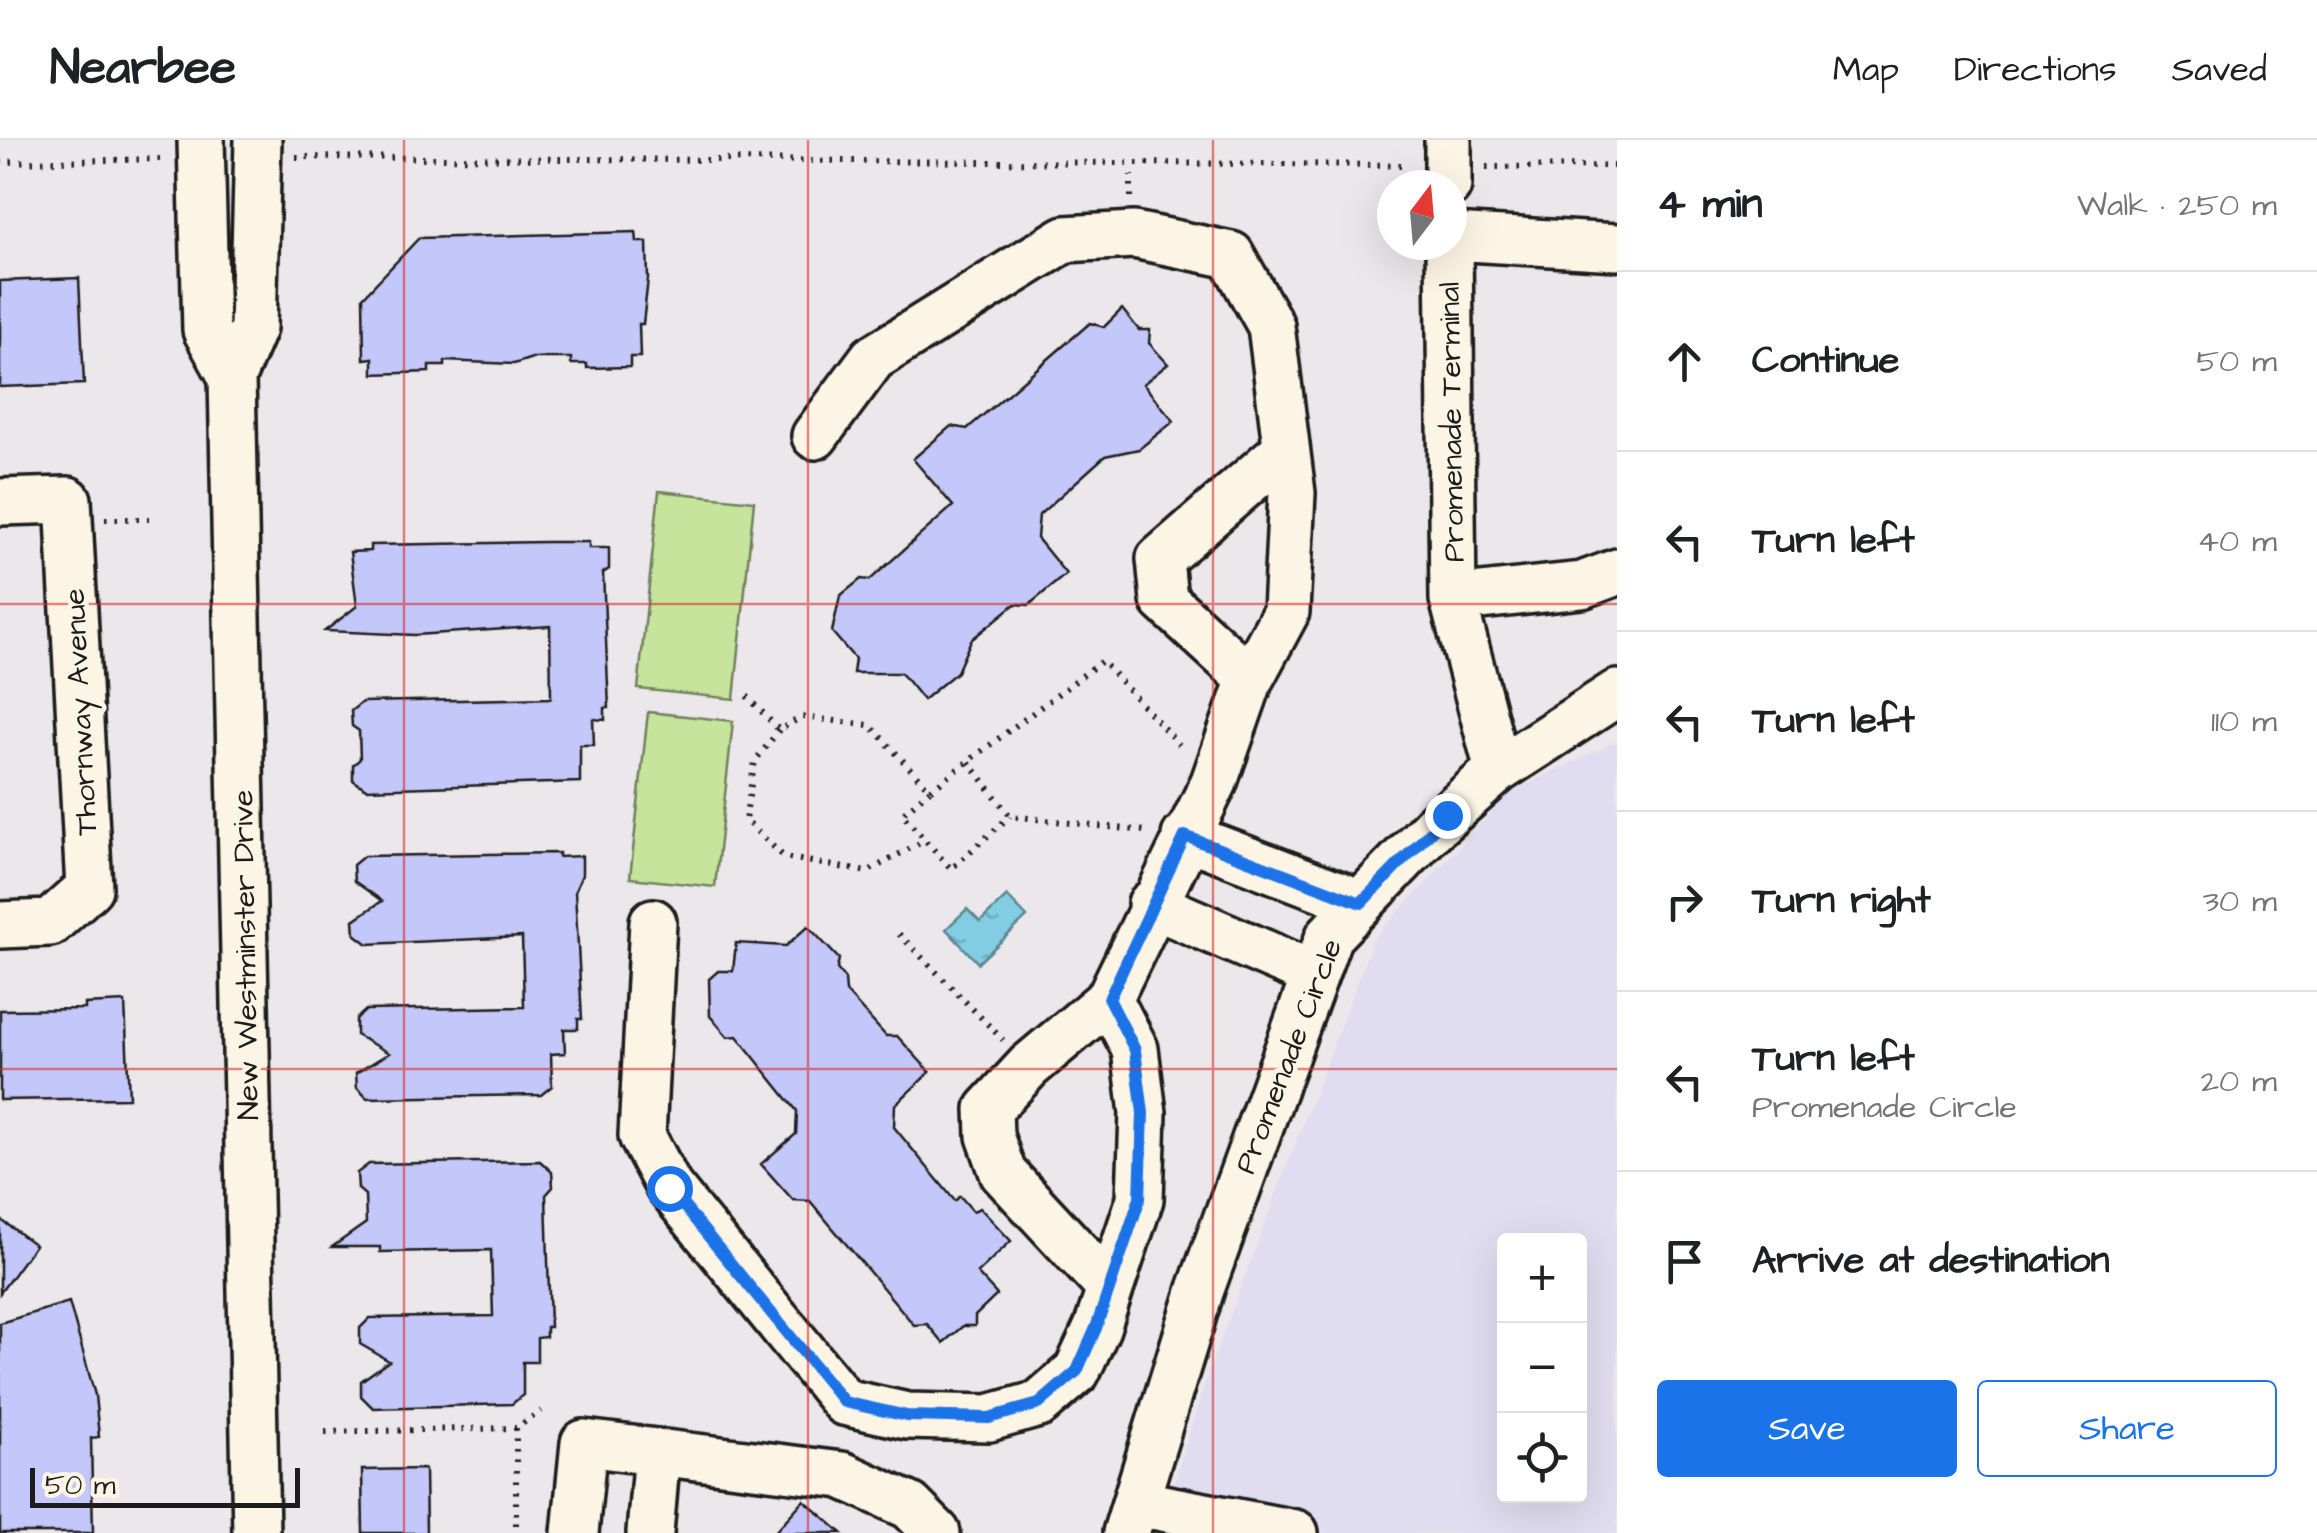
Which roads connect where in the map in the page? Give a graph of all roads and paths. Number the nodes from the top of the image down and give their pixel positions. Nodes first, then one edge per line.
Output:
1 (202, 140) edge
2 (258, 140) edge
3 (362, 157) dead end
4 (35, 161) dead end
5 (0, 162) edge
6 (1448, 164) edge
7 (1617, 166) edge
8 (1467, 238) edge
9 (1617, 247) edge
10 (1449, 260) edge
11 (232, 376) junction
12 (815, 436) dead end
13 (1286, 449) junction
14 (0, 502) edge
15 (1617, 572) edge
16 (1454, 599) junction
17 (1250, 679) junction
18 (1617, 693) edge
19 (748, 696) dead end
20 (779, 730) junction
21 (969, 762) junction
22 (1498, 770) junction
23 (1214, 782) junction
24 (930, 790) junction
25 (1010, 816) junction
26 (1185, 836) junction
27 (925, 840) junction
28 (1361, 903) junction
29 (1152, 904) junction
30 (653, 922) dead end
31 (0, 925) edge
32 (899, 934) dead end
33 (1315, 975) junction
34 (1109, 999) junction
35 (1028, 1066) junction
36 (1110, 1288) junction
37 (541, 1410) dead end
38 (516, 1428) junction
39 (325, 1432) dead end
40 (657, 1452) junction
41 (1131, 1518) edge
42 (256, 1533) edge
43 (516, 1533) edge
44 (575, 1533) edge
45 (650, 1533) edge
46 (937, 1533) edge
47 (1295, 1533) edge

1 - 11 street, New Westminster Drive
2 - 11 street, New Westminster Drive
3 - 6 path
4 - 5 path
6 - 7 path
8 - 9 street, Promenade Terminal
10 - 16 street, Promenade Terminal
11 - 42 street, New Westminster Drive
12 - 13 street
13 - 17 street
13 - 17 street
14 - 31 street, Thornway Avenue
15 - 16 street, Promenade Terminal
16 - 22 street, Promenade Terminal
17 - 23 street
18 - 22 street, Promenade Circle
19 - 20 path
20 - 24 path
20 - 27 path
21 - 23 path
21 - 24 path
21 - 25 path
22 - 28 street, Promenade Circle
23 - 26 street
24 - 27 path
25 - 26 path
25 - 27 path
26 - 28 street
26 - 29 street
28 - 33 street, Promenade Circle
29 - 33 street
29 - 34 street
30 - 36 street
32 - 35 path
33 - 41 street, Promenade Circle
34 - 35 street
34 - 36 street
35 - 36 street
37 - 38 path
38 - 39 path
38 - 43 path
40 - 44 street
40 - 45 street
40 - 46 street
41 - 47 street

